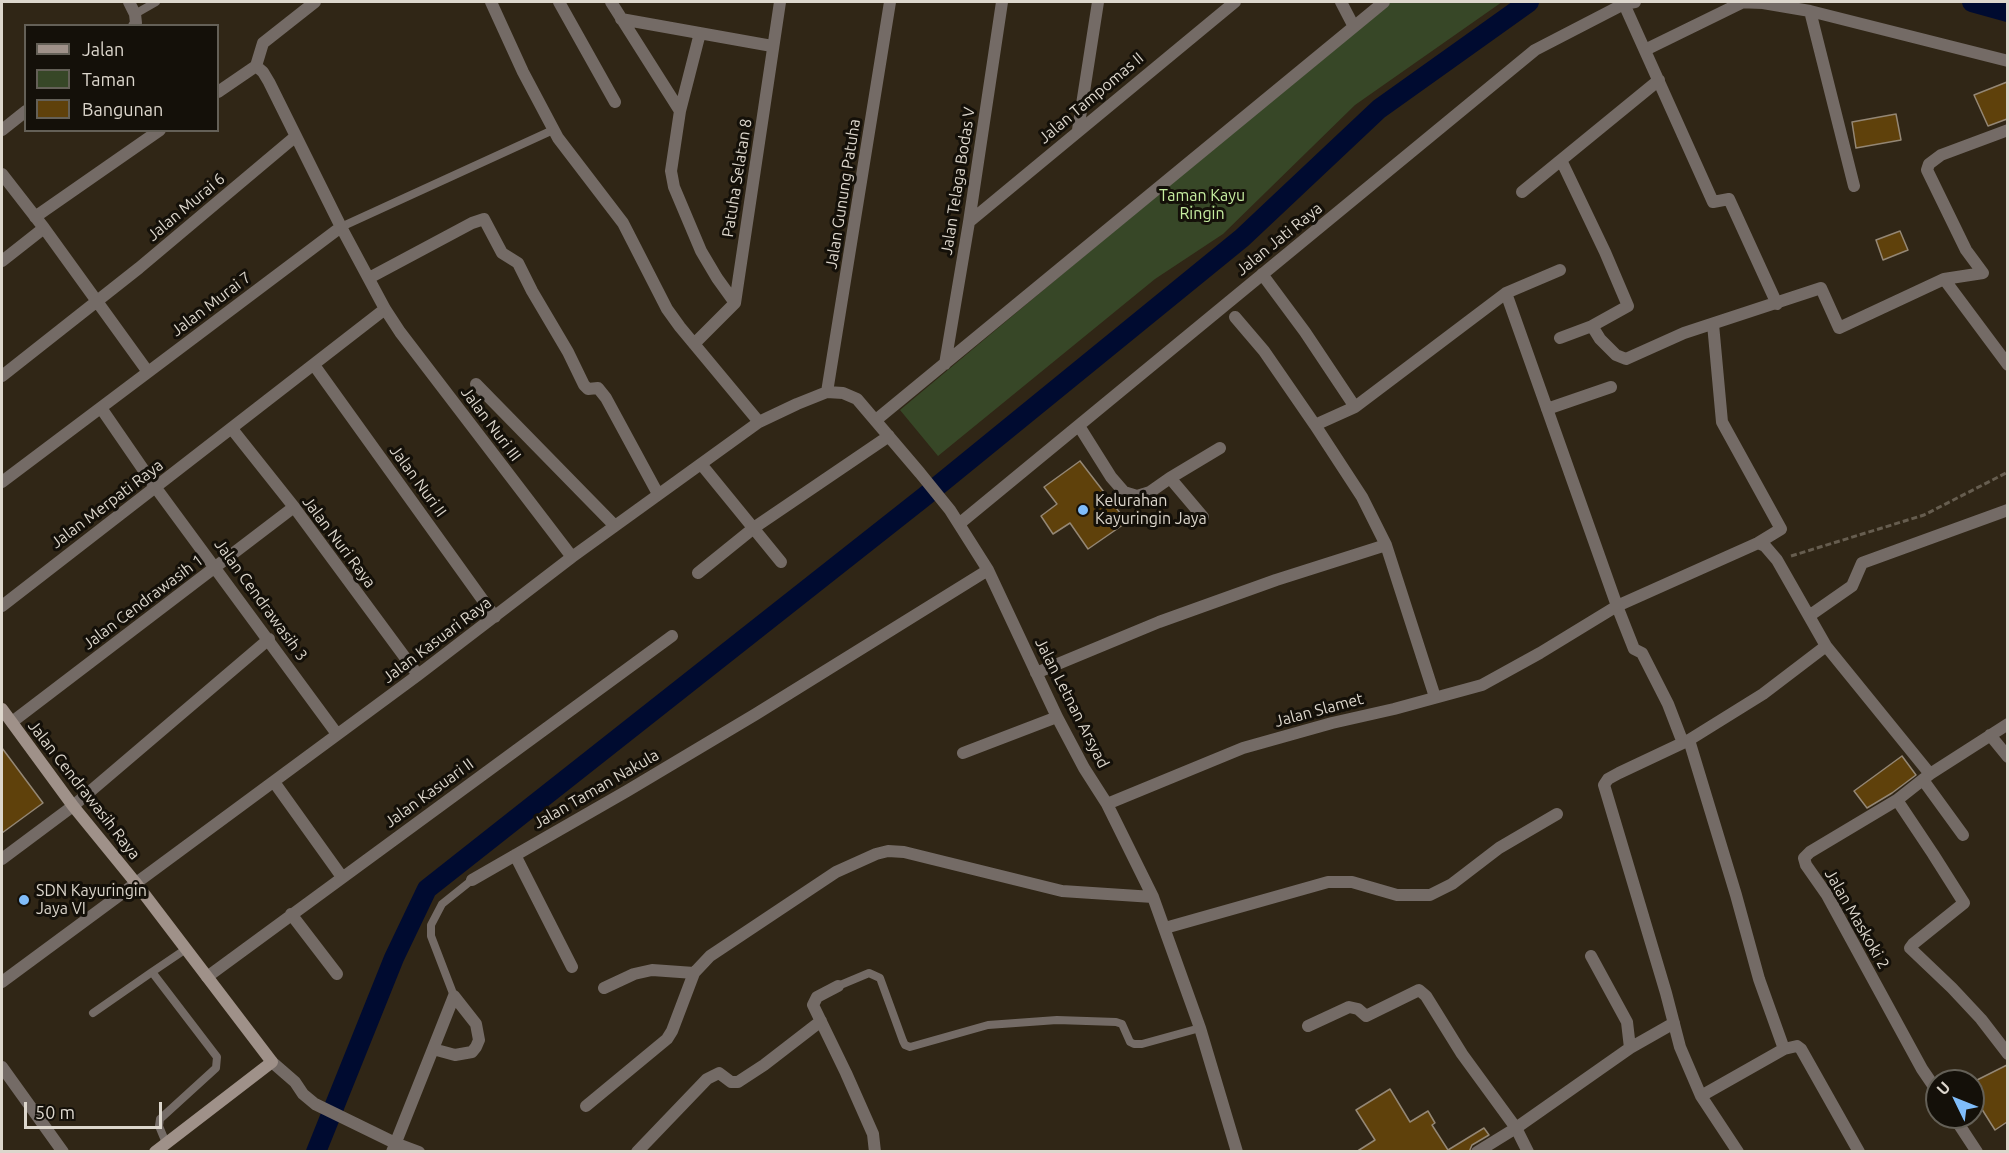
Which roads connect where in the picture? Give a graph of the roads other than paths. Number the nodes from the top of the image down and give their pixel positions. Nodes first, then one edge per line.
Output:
1 (129, 2) edge
2 (156, 2) edge
3 (315, 2) edge
4 (491, 2) edge
5 (559, 2) edge
6 (611, 2) edge
7 (780, 2) edge
8 (890, 2) edge
9 (1002, 2) edge
10 (1098, 2) edge
11 (1235, 2) edge
12 (1341, 2) edge
13 (1384, 2) edge
14 (1735, 2) edge
15 (1743, 2) edge
16 (1629, 3) edge
17 (1764, 3) edge
18 (1810, 11) junction
19 (621, 19) junction
20 (135, 20) edge
21 (1353, 26) junction
22 (700, 33) junction
23 (772, 46) junction
24 (1645, 50) junction
25 (2007, 61) edge
26 (256, 66) junction
27 (1659, 80) junction
28 (219, 91) edge
29 (615, 102) dead end
30 (680, 111) junction
31 (24, 113) edge
32 (2, 130) edge
33 (553, 130) junction
34 (1078, 130) junction
35 (2007, 130) edge
36 (157, 132) edge
37 (296, 136) junction
38 (1561, 160) junction
39 (2, 174) edge
40 (1854, 186) dead end
41 (1522, 192) dead end
42 (35, 216) junction
43 (969, 222) junction
44 (341, 227) junction
45 (44, 228) junction
46 (2, 261) edge
47 (1560, 270) dead end
48 (1262, 274) junction
49 (369, 278) junction
50 (1944, 279) junction
51 (1506, 293) junction
52 (96, 302) junction
53 (735, 303) junction
54 (1777, 304) junction
55 (385, 309) junction
56 (1235, 318) dead end
57 (1713, 324) junction
58 (1592, 326) junction
59 (1560, 338) dead end
60 (694, 344) junction
61 (945, 364) junction
62 (314, 365) junction
63 (2007, 365) edge
64 (148, 372) junction
65 (2, 375) edge
66 (476, 384) dead end
67 (1611, 387) dead end
68 (827, 392) junction
69 (1354, 407) junction
70 (101, 408) junction
71 (1547, 409) junction
72 (876, 420) junction
73 (759, 422) junction
74 (1315, 425) junction
75 (1079, 426) junction
76 (232, 429) junction
77 (889, 436) junction
78 (1220, 448) dead end
79 (701, 464) junction
80 (1170, 478) junction
81 (2, 482) edge
82 (156, 488) junction
83 (658, 494) junction
84 (294, 507) junction
85 (2007, 510) edge
86 (1203, 517) dead end
87 (959, 524) junction
88 (615, 526) junction
89 (755, 527) junction
90 (1758, 543) junction
91 (1386, 545) junction
92 (572, 557) junction
93 (781, 562) dead end
94 (216, 567) junction
95 (988, 570) junction
96 (698, 573) dead end
97 (2, 606) edge
98 (1617, 606) junction
99 (1809, 616) junction
100 (495, 617) junction
101 (672, 636) dead end
102 (268, 639) junction
103 (1826, 646) junction
104 (1036, 673) junction
105 (418, 675) junction
106 (1435, 697) junction
107 (2, 709) edge
108 (1057, 717) junction
109 (12, 722) junction
110 (2007, 724) edge
111 (337, 734) junction
112 (1990, 735) junction
113 (1686, 742) junction
114 (963, 753) dead end
115 (2007, 757) edge
116 (1926, 777) junction
117 (274, 782) junction
118 (1897, 800) junction
119 (1107, 804) junction
120 (73, 806) junction
121 (1557, 814) dead end
122 (1963, 835) dead end
123 (516, 855) junction
124 (2, 859) edge
125 (342, 877) junction
126 (472, 880) joint
127 (135, 882) junction
128 (1153, 897) junction
129 (291, 914) junction
130 (1165, 928) junction
131 (186, 950) junction
132 (1591, 956) dead end
133 (572, 967) dead end
134 (152, 972) junction
135 (694, 973) junction
136 (337, 974) dead end
137 (207, 977) junction
138 (2, 982) edge
139 (838, 986) joint
140 (603, 988) dead end
141 (454, 996) junction
142 (93, 1013) dead end
143 (820, 1021) junction
144 (1308, 1026) dead end
145 (1666, 1027) junction
146 (1200, 1028) junction
147 (1630, 1048) junction
148 (432, 1049) junction
149 (1784, 1049) junction
150 (2007, 1054) edge
151 (272, 1062) junction
152 (2, 1067) edge
153 (1925, 1073) edge
154 (1701, 1096) junction
155 (586, 1106) dead end
156 (1516, 1128) junction
157 (1962, 1129) edge
158 (166, 1143) junction
159 (393, 1147) edge
160 (63, 1152) edge
161 (154, 1152) edge
162 (419, 1152) edge
163 (637, 1152) edge
164 (875, 1152) edge
165 (1237, 1152) edge
166 (1477, 1152) edge
167 (1528, 1152) edge
168 (1738, 1152) edge
169 (1859, 1152) edge
170 (1977, 1152) edge

1 - 20 street
2 - 20 lane
3 - 26 street
4 - 33 street
5 - 29 street
6 - 19 street
7 - 23 street, Patuha Selatan 8
8 - 68 street, Jalan Gunung Patuha
9 - 43 street, Jalan Telaga Bodas V
10 - 34 street
11 - 34 street, Jalan Tampomas II
12 - 21 street
13 - 21 street
14 - 15 street
15 - 17 street
15 - 24 street
16 - 24 street
16 - 48 street, Jalan Jati Raya
17 - 18 street
18 - 25 street
18 - 40 street
19 - 22 street
19 - 30 street
21 - 61 street
22 - 23 street
22 - 30 street
23 - 53 street, Patuha Selatan 8
24 - 27 street
26 - 28 street
26 - 37 street, Jalan Nuri III
27 - 38 street
27 - 54 street
30 - 53 street
31 - 32 street
33 - 44 lane
33 - 60 street
34 - 43 street, Jalan Tampomas II
35 - 50 street
36 - 42 street
37 - 44 street, Jalan Nuri III
37 - 52 street, Jalan Murai 6
38 - 41 street
38 - 58 street
39 - 42 street
42 - 45 street
43 - 61 street, Jalan Telaga Bodas V
44 - 49 street, Jalan Nuri III
44 - 64 street, Jalan Murai 7
45 - 46 street
45 - 52 street
47 - 51 street
48 - 69 street
48 - 75 street, Jalan Jati Raya
49 - 55 street, Jalan Nuri III
49 - 83 street
50 - 54 street
50 - 63 street
51 - 69 street
51 - 71 street
52 - 64 street
52 - 65 street, Jalan Murai 6
53 - 60 street
54 - 57 street
55 - 62 street, Jalan Merpati Raya
55 - 92 street, Jalan Nuri III
56 - 74 street
57 - 58 street
57 - 90 street, Jalan Slamet
58 - 59 street
60 - 73 street
61 - 72 street
62 - 76 street, Jalan Merpati Raya
62 - 100 street, Jalan Nuri II
64 - 70 street, Jalan Murai 7
66 - 88 street
67 - 71 street
68 - 72 street, Jalan Letnan Arsyad
68 - 73 street
69 - 74 street
70 - 81 street, Jalan Murai 7
70 - 82 street, Jalan Cendrawasih 3
71 - 98 street
72 - 77 street, Jalan Letnan Arsyad
73 - 79 street, Jalan Kasuari Raya
74 - 91 street
75 - 80 street
75 - 87 street, Jalan Jati Raya
76 - 82 street, Jalan Merpati Raya
76 - 84 street, Jalan Nuri Raya
77 - 87 street, Jalan Letnan Arsyad
77 - 89 street
78 - 80 street
79 - 83 street, Jalan Kasuari Raya
79 - 89 street
80 - 86 street
82 - 94 street, Jalan Cendrawasih 3
82 - 97 street, Jalan Merpati Raya
83 - 88 street, Jalan Kasuari Raya
84 - 94 street, Jalan Cendrawasih 1
84 - 105 street, Jalan Nuri Raya
85 - 99 street
87 - 95 street, Jalan Letnan Arsyad
88 - 92 street, Jalan Kasuari Raya
89 - 93 street
89 - 96 street
90 - 98 street, Jalan Slamet
90 - 99 street
91 - 104 street
91 - 106 street
92 - 100 street, Jalan Kasuari Raya
94 - 102 street, Jalan Cendrawasih 3
94 - 109 street, Jalan Cendrawasih 1
95 - 104 street, Jalan Letnan Arsyad
95 - 123 street, Jalan Taman Nakula
98 - 106 street, Jalan Slamet
98 - 113 street
99 - 103 street
100 - 105 street, Jalan Kasuari Raya
101 - 125 street, Jalan Kasuari II
102 - 111 street, Jalan Cendrawasih 3
102 - 120 street
103 - 113 street
103 - 116 street
104 - 108 street, Jalan Letnan Arsyad
105 - 111 street, Jalan Kasuari Raya
106 - 119 street, Jalan Slamet
107 - 109 street, Jalan Cendrawasih Raya
108 - 114 street
108 - 119 street, Jalan Letnan Arsyad
109 - 120 street, Jalan Cendrawasih Raya
110 - 112 street
111 - 117 street, Jalan Kasuari Raya
112 - 115 street
112 - 116 street
113 - 145 street
113 - 149 street
116 - 118 street
116 - 122 street
117 - 125 street
117 - 127 street, Jalan Kasuari Raya
118 - 150 street
118 - 153 street, Jalan Maskoki 2
119 - 128 street, Jalan Letnan Arsyad
120 - 124 street
120 - 127 street, Jalan Cendrawasih Raya
121 - 130 street
123 - 126 street, Jalan Taman Nakula
123 - 133 street
125 - 129 street, Jalan Kasuari II
126 - 141 lane, Jalan Taman Nakula
127 - 131 street, Jalan Cendrawasih Raya
127 - 138 street, Jalan Kasuari Raya
128 - 130 street, Jalan Letnan Arsyad
128 - 135 street
129 - 136 street
129 - 137 street, Jalan Kasuari II
130 - 146 street, Jalan Letnan Arsyad
131 - 134 lane
131 - 137 street, Jalan Cendrawasih Raya
132 - 147 street
134 - 142 lane
134 - 158 lane
135 - 140 street
135 - 155 street
137 - 151 street, Jalan Cendrawasih Raya
139 - 143 street
139 - 146 lane
141 - 148 street
141 - 148 street
143 - 163 street
143 - 164 street
144 - 156 street
145 - 147 street
145 - 154 street
146 - 165 street, Jalan Letnan Arsyad
147 - 156 street
148 - 159 street
149 - 154 street
149 - 169 street
151 - 158 street
151 - 159 street
152 - 160 street
154 - 168 street
156 - 166 street
156 - 167 street
157 - 170 street
158 - 161 street
159 - 162 street

